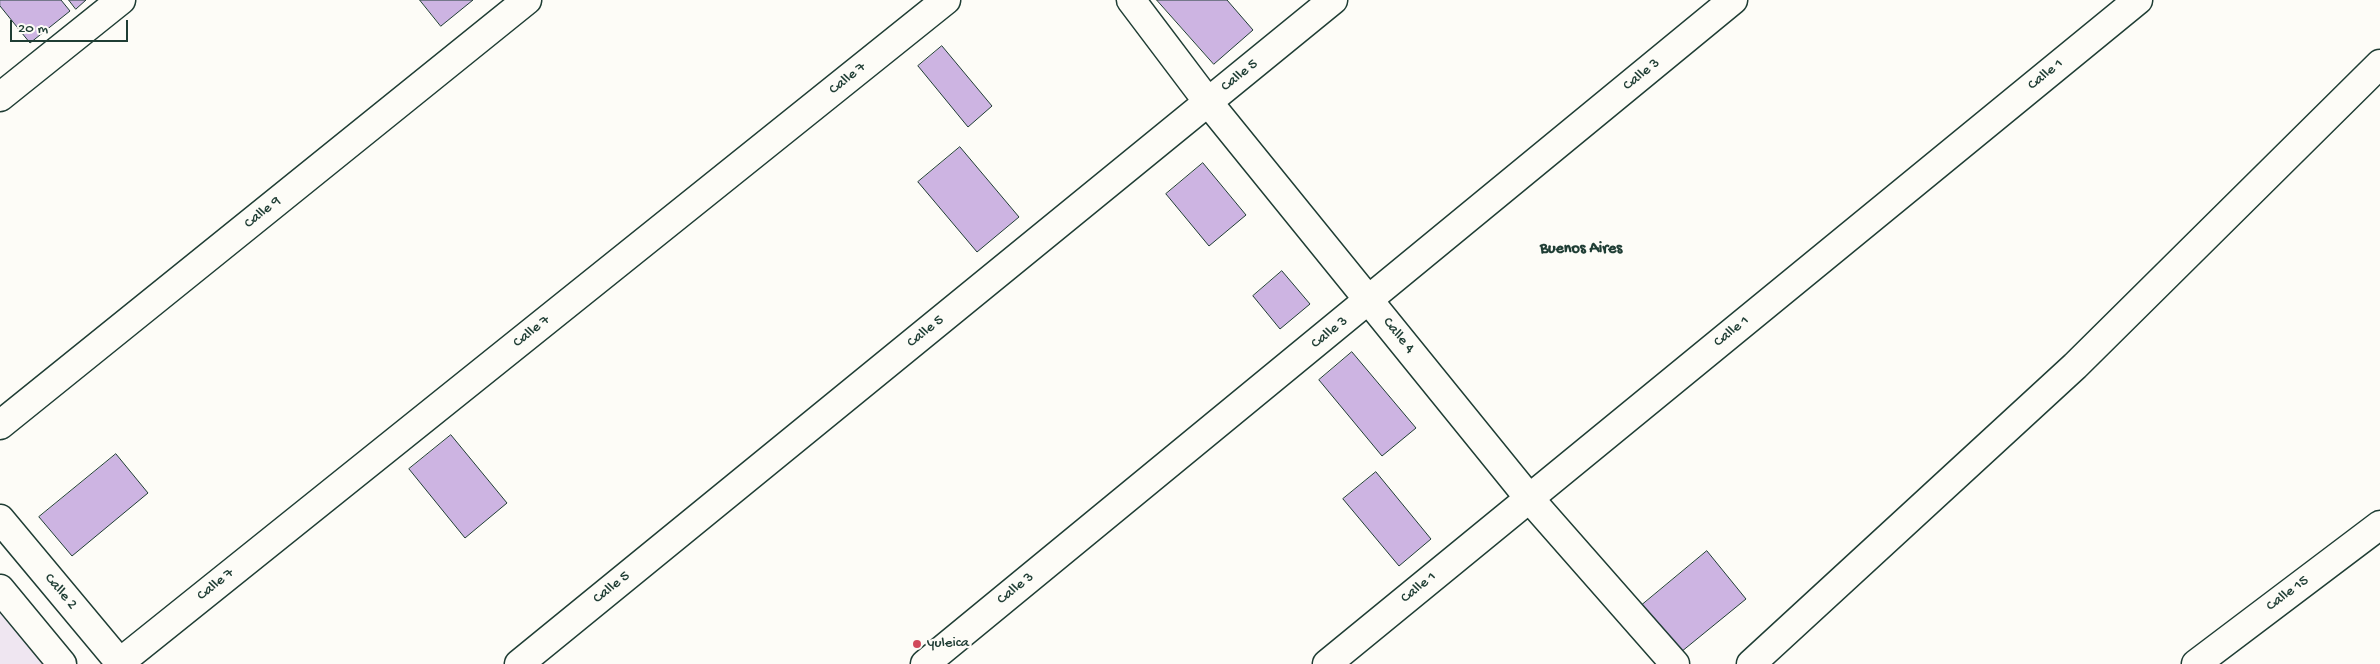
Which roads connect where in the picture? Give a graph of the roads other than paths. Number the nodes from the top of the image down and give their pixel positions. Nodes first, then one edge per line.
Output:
1 (120, 0) edge
2 (527, 0) edge
3 (946, 0) edge
4 (1131, 0) edge
5 (1333, 0) edge
6 (1733, 0) edge
7 (2138, 0) edge
8 (2380, 64) edge
9 (0, 97) edge
10 (1208, 102) junction
11 (1370, 300) junction
12 (0, 425) edge
13 (1529, 498) junction
14 (0, 520) edge
15 (2380, 525) edge
16 (0, 589) edge
17 (62, 664) edge
18 (120, 664) edge
19 (519, 664) edge
20 (925, 664) edge
21 (1327, 664) edge
22 (1675, 664) edge
23 (1751, 664) edge
24 (2196, 664) edge

1 - 9 street
2 - 12 street, Calle 9
3 - 18 street, Calle 7
4 - 10 street, Calle 4
5 - 10 street, Calle 5
6 - 11 street, Calle 3
7 - 13 street, Calle 1
8 - 23 street
10 - 11 street, Calle 4
10 - 19 street, Calle 5
11 - 13 street, Calle 4
11 - 20 street, Calle 3
13 - 21 street, Calle 1
13 - 22 street, Calle 4
14 - 18 street, Calle 2
15 - 24 street, Calle 15
16 - 17 street

